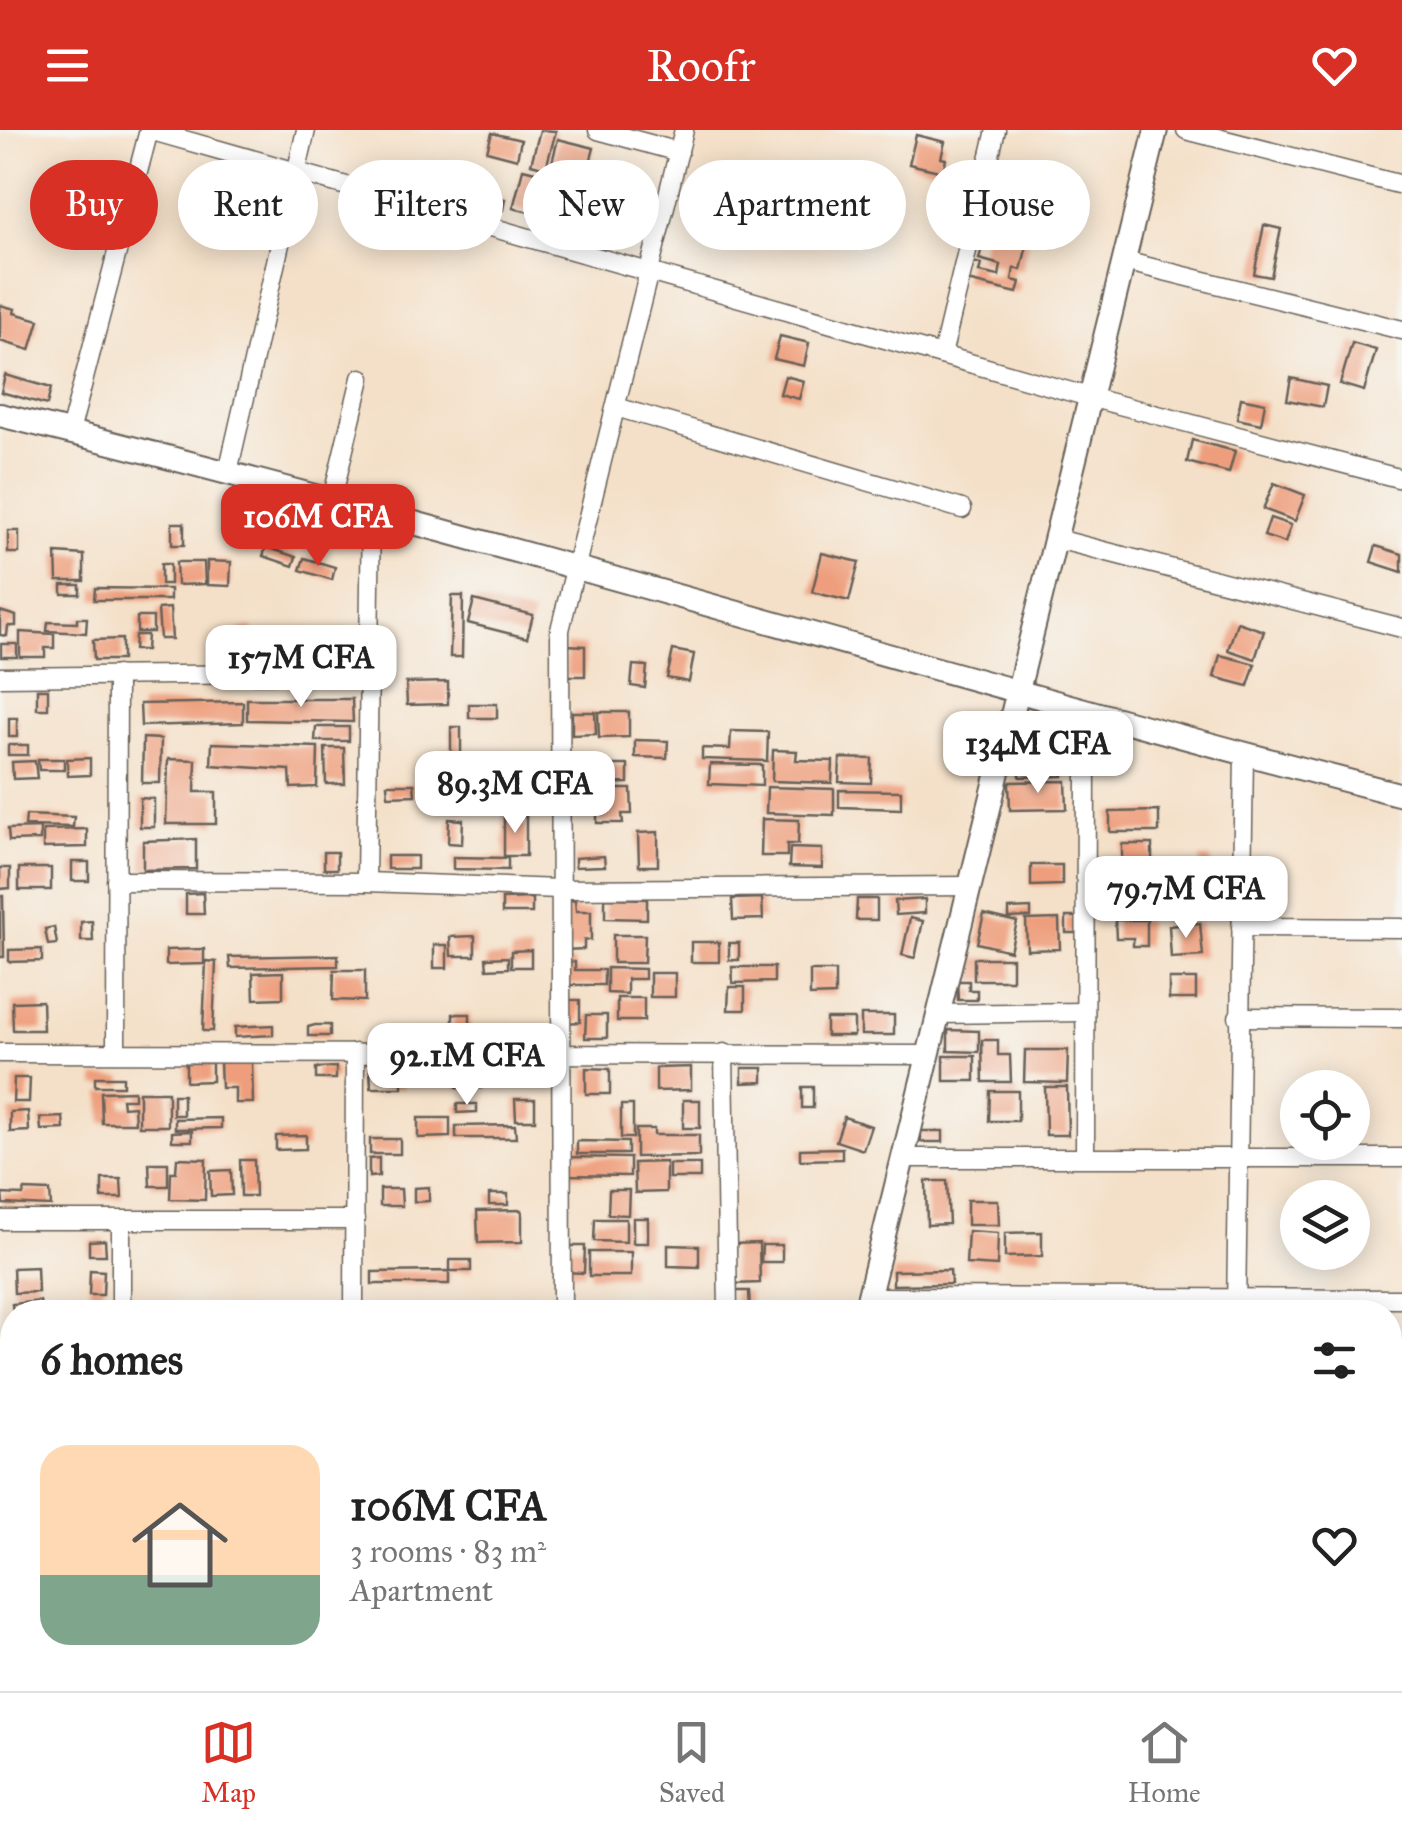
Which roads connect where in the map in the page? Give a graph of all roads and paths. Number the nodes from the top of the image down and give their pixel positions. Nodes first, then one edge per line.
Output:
1 (149, 130) edge
2 (306, 130) edge
3 (598, 130) edge
4 (684, 130) edge
5 (996, 130) edge
6 (1156, 130) edge
7 (1186, 130) edge
8 (679, 152) junction
9 (255, 160) edge
10 (300, 160) edge
11 (318, 178) edge
12 (1402, 185) edge
13 (279, 250) edge
14 (1124, 260) junction
15 (650, 273) junction
16 (1402, 330) edge
17 (942, 355) junction
18 (362, 378) dead end
19 (1089, 396) junction
20 (616, 407) junction
21 (0, 415) edge
22 (70, 432) junction
23 (228, 472) junction
24 (1402, 479) edge
25 (332, 499) junction
26 (962, 509) dead end
27 (371, 510) junction
28 (1057, 539) junction
29 (576, 567) junction
30 (1402, 628) edge
31 (368, 673) junction
32 (117, 675) junction
33 (0, 677) edge
34 (1018, 693) junction
35 (1086, 754) dead end
36 (1244, 754) junction
37 (1402, 795) edge
38 (116, 882) junction
39 (366, 882) junction
40 (970, 886) junction
41 (560, 889) junction
42 (1240, 926) junction
43 (1402, 928) edge
44 (1086, 1012) junction
45 (938, 1014) junction
46 (1238, 1017) junction
47 (1402, 1018) edge
48 (116, 1052) junction
49 (724, 1052) junction
50 (0, 1053) edge
51 (355, 1053) junction
52 (562, 1054) junction
53 (928, 1054) junction
54 (1085, 1157) junction
55 (904, 1158) junction
56 (1237, 1158) junction
57 (1402, 1158) edge
58 (0, 1220) edge
59 (121, 1220) junction
60 (355, 1220) junction
61 (121, 1300) edge
62 (354, 1300) edge
63 (562, 1300) edge
64 (728, 1300) edge
65 (868, 1300) edge
66 (1236, 1300) edge

1 - 9 street
1 - 22 street
2 - 10 street
3 - 8 street
4 - 8 street
5 - 17 street
6 - 14 street
7 - 12 street
8 - 15 street
11 - 15 street
13 - 23 street
14 - 16 street
14 - 19 street
15 - 17 street
15 - 20 street
17 - 19 street
18 - 25 street
19 - 24 street
19 - 28 street
20 - 26 street
20 - 29 street
21 - 22 street
22 - 23 street
23 - 25 street
25 - 27 street
27 - 29 street
27 - 31 street
28 - 30 street
28 - 34 street
29 - 34 street
29 - 41 street
31 - 32 street
31 - 39 street
32 - 33 street
32 - 38 street
34 - 36 street
34 - 40 street
35 - 44 street
36 - 37 street
36 - 42 street
38 - 39 street
38 - 48 street
39 - 41 street
40 - 41 street
40 - 45 street
41 - 52 street
42 - 43 street
42 - 46 street
44 - 45 street
44 - 54 street
45 - 53 street
46 - 47 street
46 - 56 street
48 - 50 street
48 - 51 street
49 - 52 street
49 - 53 street
49 - 64 street
51 - 52 street
51 - 60 street
52 - 63 street
53 - 55 street
54 - 55 street
54 - 56 street
55 - 65 street
56 - 57 street
56 - 66 street
58 - 59 street
59 - 60 street
59 - 61 street
60 - 62 street

